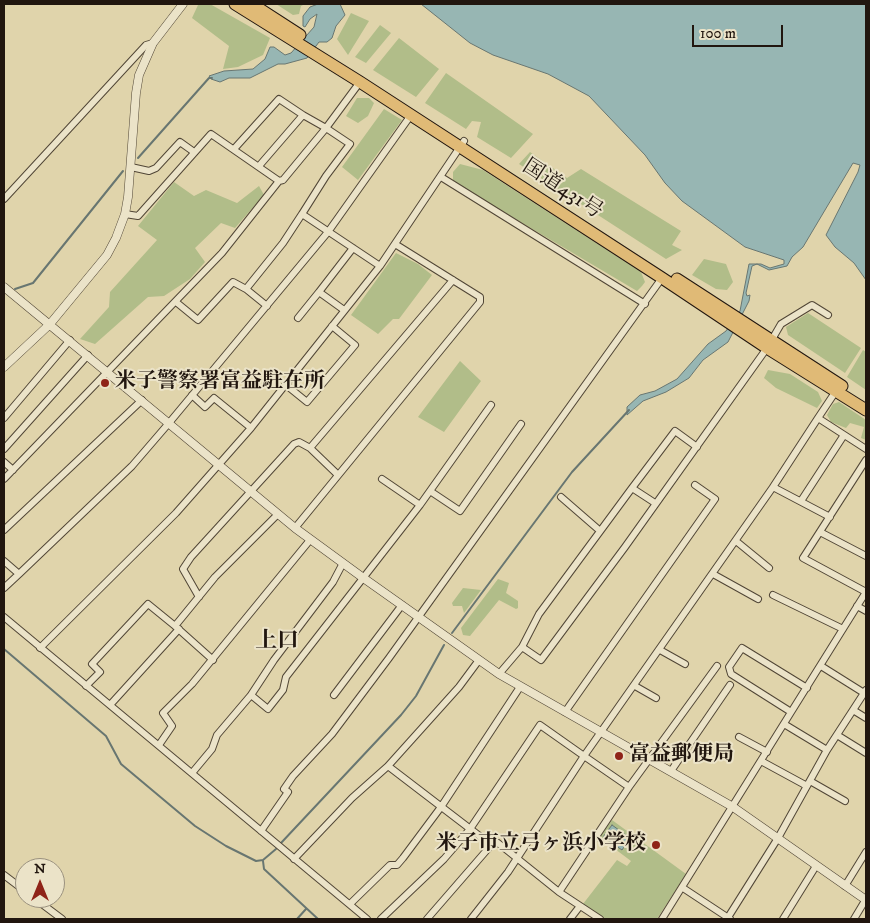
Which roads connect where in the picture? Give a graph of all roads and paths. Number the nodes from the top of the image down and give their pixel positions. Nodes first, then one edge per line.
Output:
1 (183, 4) edge
2 (235, 4) edge
3 (252, 4) edge
4 (301, 40) junction
5 (153, 43) junction
6 (315, 49) junction
7 (360, 82) junction
8 (303, 115) junction
9 (411, 115) junction
10 (326, 128) junction
11 (462, 144) junction
12 (234, 149) junction
13 (194, 152) junction
14 (259, 166) junction
15 (131, 167) junction
16 (441, 177) junction
17 (279, 181) junction
18 (4, 200) edge
19 (125, 214) junction
20 (302, 214) junction
21 (328, 232) junction
22 (395, 244) junction
23 (353, 248) junction
24 (380, 266) junction
25 (662, 278) junction
26 (453, 280) junction
27 (4, 287) edge
28 (246, 290) junction
29 (319, 292) junction
30 (176, 302) junction
31 (645, 304) junction
32 (267, 306) junction
33 (344, 310) junction
34 (828, 315) dead end
35 (298, 318) dead end
36 (736, 323) junction
37 (50, 324) junction
38 (332, 326) junction
39 (70, 340) junction
40 (769, 344) junction
41 (88, 356) junction
42 (4, 367) edge
43 (107, 371) junction
44 (286, 385) junction
45 (836, 391) junction
46 (192, 396) junction
47 (142, 400) junction
48 (866, 402) edge
49 (491, 405) dead end
50 (866, 410) edge
51 (4, 418) edge
52 (818, 418) junction
53 (169, 423) junction
54 (522, 424) dead end
55 (251, 428) junction
56 (844, 435) junction
57 (697, 447) junction
58 (310, 448) junction
59 (4, 449) edge
60 (866, 449) edge
61 (866, 460) edge
62 (4, 462) edge
63 (220, 465) junction
64 (13, 470) junction
65 (337, 474) junction
66 (4, 479) edge
67 (382, 479) dead end
68 (695, 485) dead end
69 (773, 487) junction
70 (632, 488) junction
71 (430, 490) junction
72 (252, 492) junction
73 (561, 497) dead end
74 (801, 501) junction
75 (655, 503) junction
76 (420, 504) junction
77 (278, 514) junction
78 (830, 517) junction
79 (295, 528) junction
80 (4, 530) edge
81 (599, 530) junction
82 (820, 532) junction
83 (310, 540) junction
84 (736, 541) junction
85 (866, 556) edge
86 (4, 561) edge
87 (343, 563) junction
88 (769, 568) dead end
89 (19, 574) junction
90 (713, 574) junction
91 (362, 578) junction
92 (4, 588) edge
93 (866, 592) edge
94 (774, 594) dead end
95 (199, 597) junction
96 (758, 599) dead end
97 (402, 605) junction
98 (857, 606) junction
99 (866, 611) edge
100 (418, 616) junction
101 (4, 617) edge
102 (177, 627) junction
103 (843, 629) junction
104 (522, 647) junction
105 (40, 648) junction
106 (660, 650) junction
107 (212, 660) junction
108 (479, 660) junction
109 (685, 664) dead end
110 (717, 666) dead end
111 (821, 666) junction
112 (499, 674) junction
113 (730, 685) dead end
114 (86, 686) junction
115 (635, 686) junction
116 (520, 687) junction
117 (807, 688) junction
118 (865, 692) edge
119 (251, 695) junction
120 (334, 695) dead end
121 (656, 698) dead end
122 (110, 706) junction
123 (853, 710) junction
124 (565, 712) junction
125 (791, 712) junction
126 (866, 718) edge
127 (784, 724) junction
128 (602, 733) junction
129 (837, 735) junction
130 (739, 737) dead end
131 (158, 745) junction
132 (827, 750) junction
133 (767, 752) junction
134 (866, 753) edge
135 (584, 756) junction
136 (649, 759) junction
137 (761, 761) junction
138 (388, 766) junction
139 (671, 771) junction
140 (192, 773) junction
141 (809, 784) junction
142 (629, 787) junction
143 (845, 801) dead end
144 (441, 807) junction
145 (733, 807) junction
146 (470, 829) junction
147 (261, 831) junction
148 (778, 838) junction
149 (494, 843) junction
150 (866, 852) edge
151 (517, 857) junction
152 (294, 859) junction
153 (816, 866) junction
154 (4, 875) edge
155 (15, 883) edge
156 (845, 886) junction
157 (683, 888) junction
158 (559, 892) junction
159 (866, 899) edge
160 (350, 904) junction
161 (580, 906) junction
162 (47, 908) edge
163 (62, 919) edge
164 (366, 919) edge
165 (381, 919) edge
166 (428, 919) edge
167 (471, 919) edge
168 (570, 919) edge
169 (600, 919) edge
170 (662, 919) edge
171 (728, 919) edge
172 (784, 919) edge
173 (854, 919) edge

1 - 5 street
2 - 4 highway, 国道431号
3 - 4 highway, 国道431号
4 - 6 highway, 国道431号
5 - 15 street
5 - 18 street
6 - 7 highway, 国道431号
6 - 11 highway, 国道431号
7 - 9 highway, 国道431号
7 - 10 street
8 - 10 street
8 - 12 street
8 - 14 street
9 - 11 highway, 国道431号
9 - 21 street
10 - 17 street
10 - 20 street
11 - 16 street
11 - 25 highway, 国道431号
11 - 36 highway, 国道431号
12 - 13 street
12 - 14 street
13 - 15 street
13 - 19 street
14 - 17 street
15 - 19 street
16 - 22 street
16 - 31 street
17 - 30 street
19 - 37 street
20 - 21 street
20 - 28 street
21 - 23 street
21 - 32 street
22 - 24 street
22 - 26 street
23 - 24 street
23 - 29 street
24 - 33 street
25 - 31 street
25 - 36 highway, 国道431号
26 - 58 street
26 - 65 street
27 - 37 street
28 - 30 street
28 - 32 street
29 - 33 street
29 - 35 street
30 - 43 street
31 - 100 street
32 - 46 street
33 - 38 street
34 - 40 street
36 - 40 highway, 国道431号
37 - 39 street
37 - 42 street
38 - 44 street
38 - 44 street
39 - 41 street
39 - 51 street
40 - 45 highway, 国道431号
40 - 48 highway, 国道431号
40 - 57 street
41 - 43 street
41 - 59 street
43 - 47 street
43 - 64 street
44 - 55 street
45 - 50 highway, 国道431号
45 - 52 street
46 - 53 street
46 - 55 street
47 - 53 street
47 - 80 street
49 - 71 street
52 - 56 street
52 - 69 street
53 - 63 street
53 - 89 street
54 - 71 street
55 - 63 street
56 - 60 street
56 - 74 street
57 - 70 street
57 - 75 street
58 - 65 street
58 - 72 street
61 - 78 street
62 - 64 street
63 - 72 street
63 - 105 street
64 - 66 street
65 - 79 street
67 - 76 street
68 - 124 street
69 - 74 street
69 - 84 street
70 - 75 street
70 - 81 street
71 - 76 street
72 - 77 street
72 - 95 street
73 - 81 street
74 - 78 street
75 - 104 street
76 - 91 street
77 - 79 street
77 - 95 street
78 - 82 street
79 - 83 street
81 - 104 street
82 - 85 street
82 - 93 street
83 - 87 street
83 - 107 street
84 - 88 street
84 - 90 street
86 - 89 street
87 - 91 street
87 - 119 street
89 - 92 street
90 - 96 street
90 - 106 street
91 - 97 street
91 - 119 street
93 - 98 street
94 - 103 street
95 - 102 street
97 - 100 street
97 - 120 street
98 - 99 street
98 - 103 street
100 - 108 street
100 - 147 street
101 - 105 street
102 - 107 street
102 - 114 street
102 - 122 street
103 - 111 street
104 - 112 street
105 - 114 street
106 - 109 street
106 - 115 street
107 - 131 street
108 - 112 street
108 - 138 street
110 - 136 street
111 - 117 street
111 - 118 street
112 - 116 street
113 - 139 street
114 - 122 street
115 - 121 street
115 - 128 street
116 - 124 street
116 - 144 street
117 - 125 street
117 - 125 street
118 - 123 street
119 - 140 street
122 - 131 street
123 - 126 street
123 - 129 street
124 - 128 street
125 - 127 street
127 - 132 street
127 - 133 street
128 - 135 street
128 - 136 street
129 - 132 street
129 - 134 street
130 - 133 street
131 - 140 street
132 - 141 street
133 - 137 street
135 - 142 street
135 - 146 street
135 - 151 street
136 - 139 street
136 - 142 street
137 - 141 street
137 - 145 street
138 - 144 street
138 - 152 street
139 - 145 street
140 - 147 street
141 - 143 street
141 - 148 street
142 - 158 street
144 - 146 street
144 - 160 street
145 - 148 street
145 - 157 street
146 - 149 street
146 - 165 street
147 - 152 street
148 - 153 street
148 - 171 street
149 - 151 street
149 - 166 street
150 - 156 street
151 - 158 street
151 - 167 street
152 - 160 street
153 - 156 street
153 - 172 street
154 - 155 street
156 - 159 street
157 - 170 street
157 - 171 street
158 - 161 street
159 - 173 street
160 - 164 street
161 - 168 street
161 - 169 street
162 - 163 street

